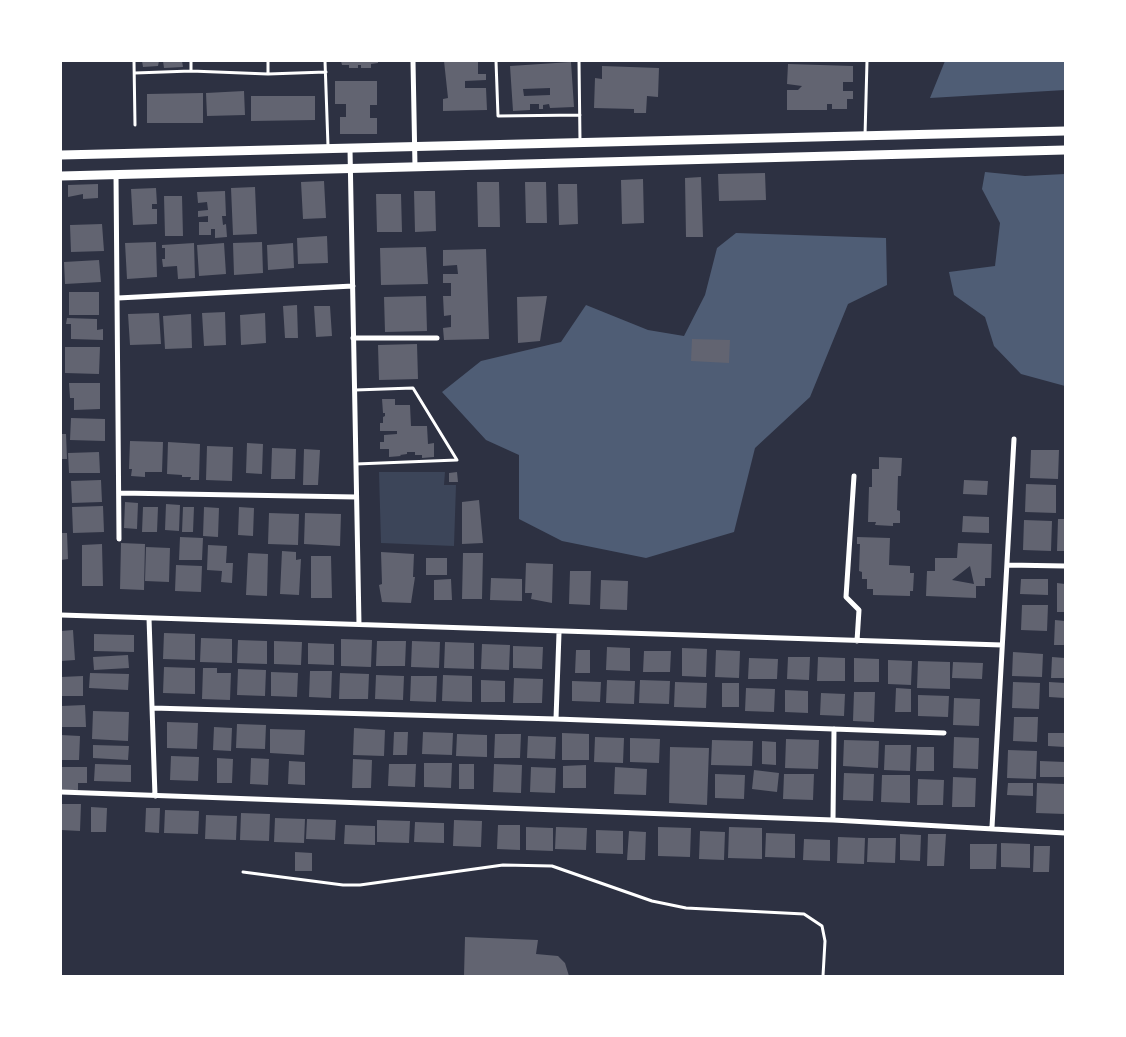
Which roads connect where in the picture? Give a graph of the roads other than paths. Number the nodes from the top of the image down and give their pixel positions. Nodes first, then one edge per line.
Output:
1 (134, 61) edge
2 (190, 61) edge
3 (268, 61) edge
4 (325, 61) edge
5 (413, 61) edge
6 (496, 61) edge
7 (579, 61) edge
8 (867, 61) edge
9 (191, 71) junction
10 (326, 72) junction
11 (135, 74) junction
12 (268, 74) junction
13 (580, 115) junction
14 (135, 125) dead end
15 (1065, 131) edge
16 (865, 136) junction
17 (580, 143) junction
18 (415, 147) junction
19 (328, 149) junction
20 (350, 149) junction
21 (1065, 150) edge
22 (61, 155) edge
23 (415, 166) junction
24 (351, 168) junction
25 (116, 174) junction
26 (61, 176) edge
27 (352, 286) junction
28 (118, 298) junction
29 (354, 338) junction
30 (437, 338) dead end
31 (354, 390) junction
32 (1014, 439) dead end
33 (355, 464) junction
34 (854, 476) dead end
35 (120, 493) junction
36 (356, 497) junction
37 (119, 539) dead end
38 (1007, 565) junction
39 (1065, 566) edge
40 (61, 615) edge
41 (149, 618) junction
42 (359, 624) junction
43 (559, 632) junction
44 (857, 641) junction
45 (1002, 645) junction
46 (152, 708) junction
47 (556, 719) junction
48 (834, 729) junction
49 (944, 733) dead end
50 (61, 792) edge
51 (155, 796) junction
52 (833, 820) junction
53 (992, 827) junction
54 (1065, 833) edge
55 (243, 872) dead end
56 (823, 976) edge

1 - 11 lane
2 - 9 lane
3 - 12 lane
4 - 10 lane
5 - 18 street
6 - 13 lane
7 - 13 lane
8 - 16 lane
9 - 11 lane
9 - 12 lane
10 - 12 lane
10 - 19 lane
11 - 14 lane
13 - 17 lane
15 - 16 street
16 - 17 street
17 - 18 street
18 - 20 street
18 - 23 street
19 - 20 street
19 - 22 street
20 - 24 street
21 - 23 street
23 - 24 street
24 - 25 street
24 - 27 street
25 - 26 street
25 - 28 street
27 - 28 street
27 - 29 street
28 - 35 street
29 - 30 street
29 - 31 street
31 - 33 street
31 - 33 lane
32 - 38 street
33 - 36 street
34 - 44 street
35 - 36 street
35 - 37 street
36 - 42 street
38 - 39 street
38 - 45 street
40 - 41 street
41 - 42 street
41 - 46 street
42 - 43 street
43 - 44 street
43 - 47 street
44 - 45 street
45 - 53 street
46 - 47 street
46 - 51 street
47 - 48 street
48 - 49 street
48 - 52 street
50 - 51 street
51 - 52 street
52 - 53 street
53 - 54 street
55 - 56 lane

